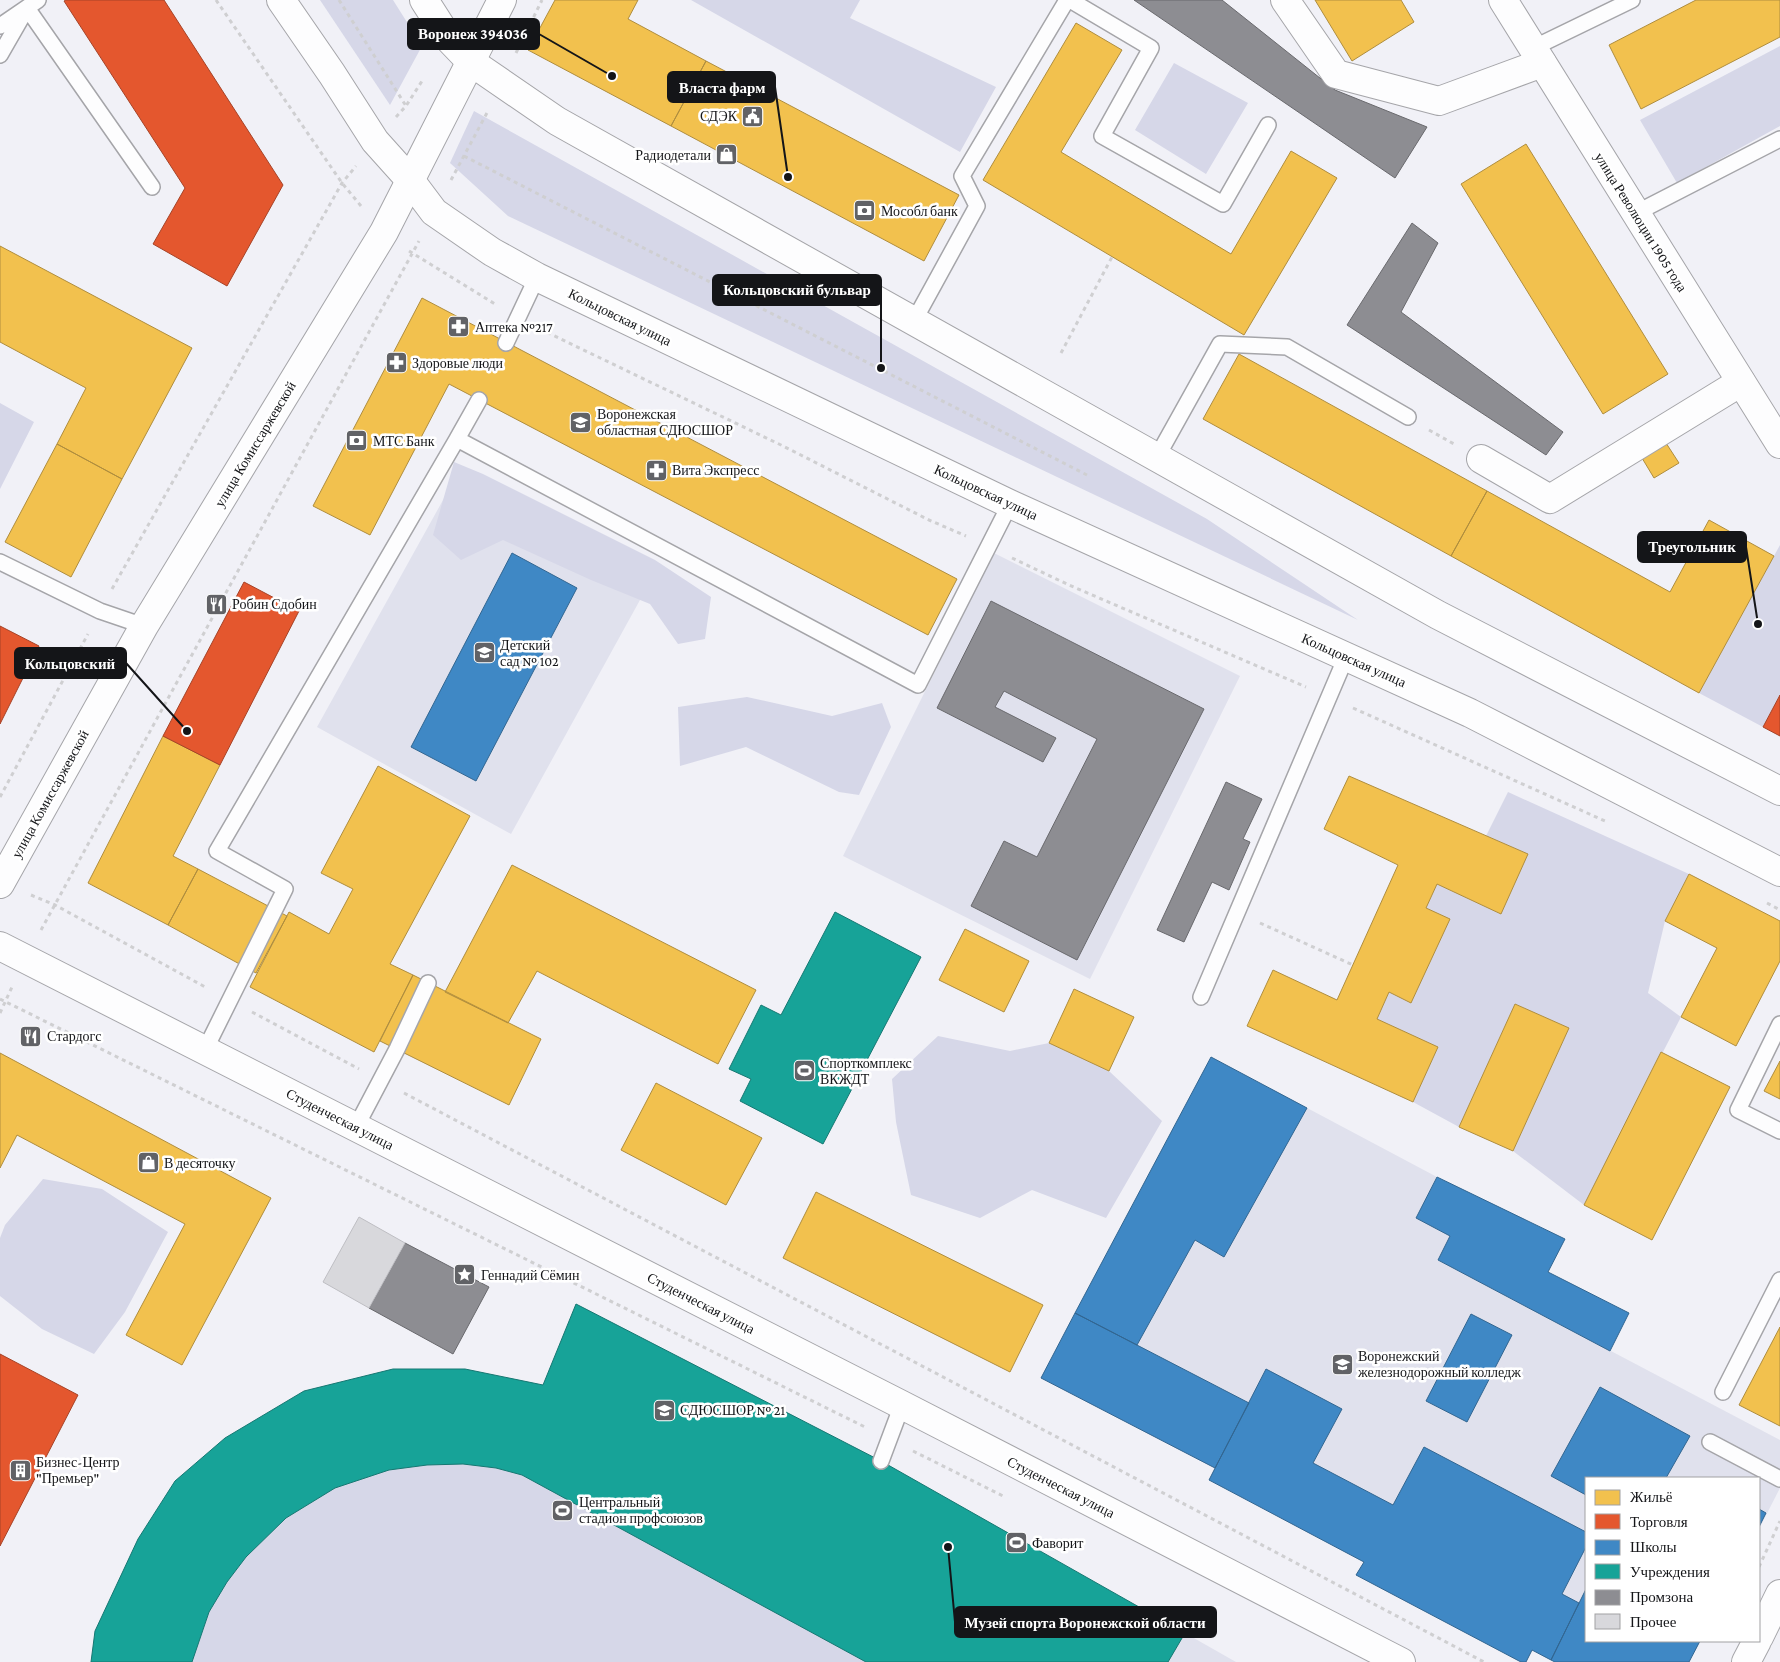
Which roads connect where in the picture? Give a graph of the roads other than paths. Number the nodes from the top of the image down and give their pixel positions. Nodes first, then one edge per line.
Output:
1 (281, 0) edge
2 (424, 0) edge
3 (502, 0) edge
4 (1068, 0) edge
5 (1285, 0) edge
6 (1503, 0) edge
7 (1632, 0) edge
8 (33, 4) edge
9 (0, 26) edge
10 (0, 55) edge
11 (1537, 56) junction
12 (471, 62) junction
13 (1268, 125) dead end
14 (1780, 139) edge
15 (410, 180) junction
16 (152, 186) dead end
17 (1636, 213) junction
18 (537, 277) junction
19 (914, 321) junction
20 (506, 343) dead end
21 (1741, 382) junction
22 (479, 400) dead end
23 (1408, 417) road end
24 (457, 439) junction
25 (1780, 444) edge
26 (1157, 458) junction
27 (1480, 459) road end
28 (1010, 504) junction
29 (0, 562) edge
30 (144, 626) junction
31 (1346, 657) junction
32 (1780, 791) edge
33 (1780, 872) edge
34 (0, 884) edge
35 (0, 946) edge
36 (428, 983) dead end
37 (1201, 997) dead end
38 (1780, 1024) edge
39 (205, 1050) junction
40 (356, 1127) junction
41 (1780, 1131) edge
42 (1780, 1280) edge
43 (1723, 1392) dead end
44 (902, 1405) junction
45 (1710, 1442) dead end
46 (881, 1461) dead end
47 (1780, 1479) edge
48 (1780, 1594) edge
49 (1760, 1634) edge
50 (1756, 1642) edge
51 (1401, 1662) edge
52 (1746, 1662) edge

1 - 15 street, Кольцовская улица
2 - 12 street
3 - 12 street, улица Комиссаржевской
4 - 13 lane
4 - 19 lane
5 - 11 street
6 - 11 street, улица Революции 1905 года
7 - 11 lane
8 - 9 lane
8 - 10 lane
8 - 16 lane
11 - 17 street, улица Революции 1905 года
12 - 15 street, улица Комиссаржевской
12 - 19 street
14 - 17 lane
15 - 18 street, Кольцовская улица
15 - 30 street, улица Комиссаржевской
17 - 21 street, улица Революции 1905 года
18 - 20 lane
18 - 28 street, Кольцовская улица
19 - 26 street
21 - 25 street, улица Революции 1905 года
21 - 27 street
22 - 24 lane
23 - 26 lane
24 - 28 lane
24 - 39 lane
26 - 32 street
28 - 31 street, Кольцовская улица
29 - 30 lane
30 - 34 street, улица Комиссаржевской
31 - 33 street, Кольцовская улица
31 - 37 lane
35 - 39 street, Студенческая улица
36 - 40 lane
38 - 41 lane
39 - 40 street, Студенческая улица
40 - 44 street, Студенческая улица
42 - 43 lane
44 - 46 lane
44 - 51 street, Студенческая улица
45 - 47 lane
48 - 49 street
50 - 52 street

